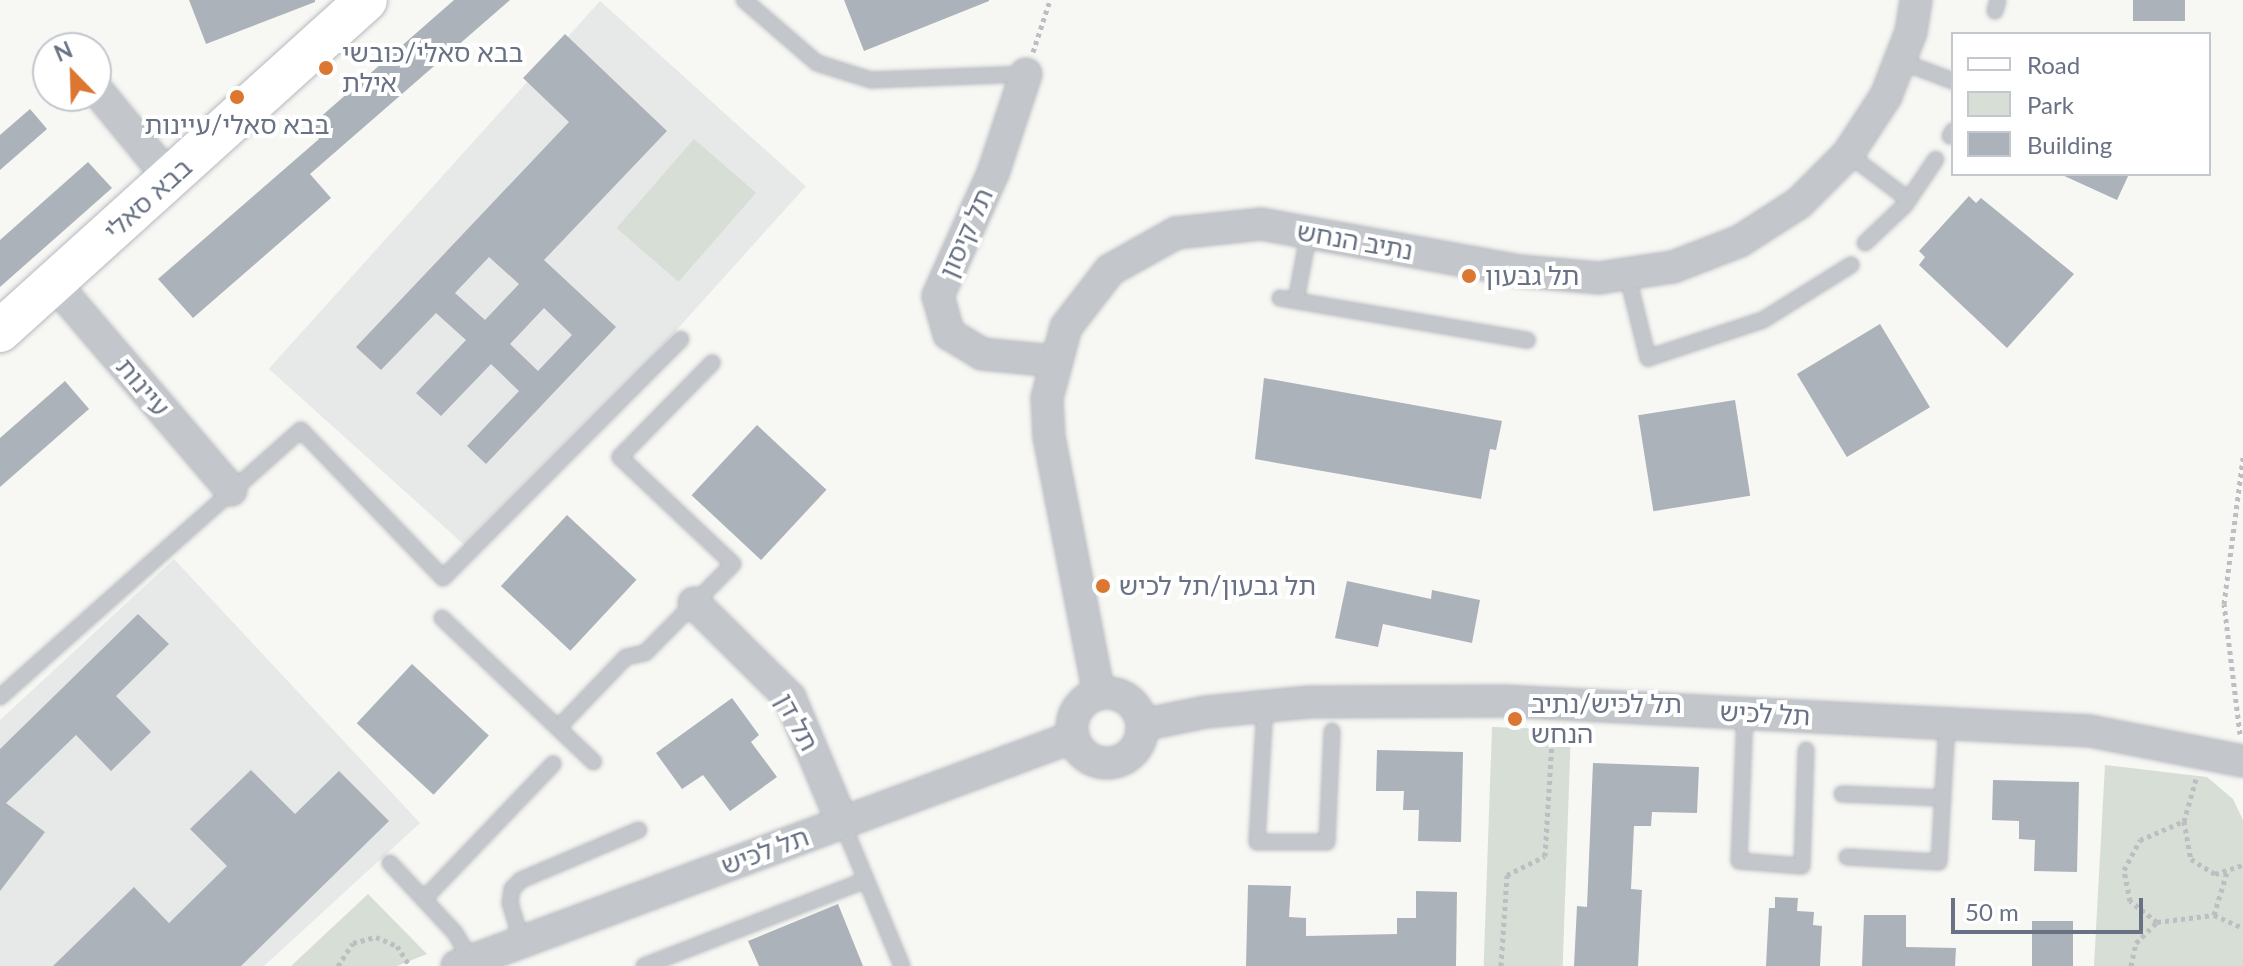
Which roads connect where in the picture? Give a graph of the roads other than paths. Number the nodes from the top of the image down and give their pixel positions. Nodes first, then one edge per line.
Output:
1 (366, 0) edge
2 (744, 0) edge
3 (1916, 0) edge
4 (1900, 61) junction
5 (1026, 74) joint
6 (1951, 80) edge
7 (112, 108) edge
8 (1848, 154) junction
9 (1936, 159) dead end
10 (170, 179) junction
11 (1909, 200) junction
12 (1309, 232) junction
13 (1865, 243) dead end
14 (1851, 265) dead end
15 (1627, 274) junction
16 (55, 284) junction
17 (1280, 298) dead end
18 (1296, 300) junction
19 (0, 331) edge
20 (681, 339) dead end
21 (1527, 340) dead end
22 (1053, 361) junction
23 (712, 363) dead end
24 (231, 490) junction
25 (694, 603) junction
26 (442, 618) dead end
27 (1099, 694) junction
28 (0, 697) edge
29 (1265, 706) junction
30 (1745, 713) junction
31 (1947, 723) junction
32 (1142, 725) junction
33 (558, 728) junction
34 (1332, 731) dead end
35 (1073, 737) junction
36 (1806, 750) dead end
37 (2243, 761) edge
38 (594, 762) dead end
39 (553, 764) dead end
40 (1842, 794) dead end
41 (1943, 798) junction
42 (842, 822) junction
43 (639, 830) dead end
44 (1847, 857) dead end
45 (390, 863) dead end
46 (866, 880) junction
47 (424, 899) junction
48 (522, 942) junction
49 (475, 962) edge
50 (644, 966) edge
51 (902, 966) edge

1 - 10 street, בבא סאלי
2 - 5 lane
3 - 4 street, נתיב הנחש
4 - 6 lane
4 - 8 street, נתיב הנחש
5 - 22 street, תל קיסון
7 - 10 street
8 - 11 lane
8 - 15 street, נתיב הנחש
9 - 11 lane
10 - 16 street, בבא סאלי
11 - 13 lane
12 - 15 street, נתיב הנחש
12 - 18 lane
12 - 22 street, נתיב הנחש
14 - 15 lane
16 - 19 street, בבא סאלי
16 - 24 street, עיינות
17 - 18 lane
18 - 21 lane
20 - 24 lane
22 - 27 street, נתיב הנחש
23 - 25 lane
24 - 28 lane
25 - 33 lane
25 - 42 street, תל דן
26 - 33 lane
27 - 32 street
27 - 35 street
29 - 30 street, תל לכיש
29 - 32 street, תל לכיש
29 - 34 lane
30 - 31 street, תל לכיש
30 - 36 lane
31 - 37 street, תל לכיש
31 - 41 lane
32 - 35 street
33 - 38 lane
35 - 42 street, תל לכיש
39 - 47 lane
40 - 41 lane
41 - 44 lane
42 - 46 lane
42 - 48 street, תל לכיש
43 - 48 lane
45 - 47 lane
46 - 50 lane
46 - 51 lane
47 - 49 lane
48 - 49 street, תל לכיש

